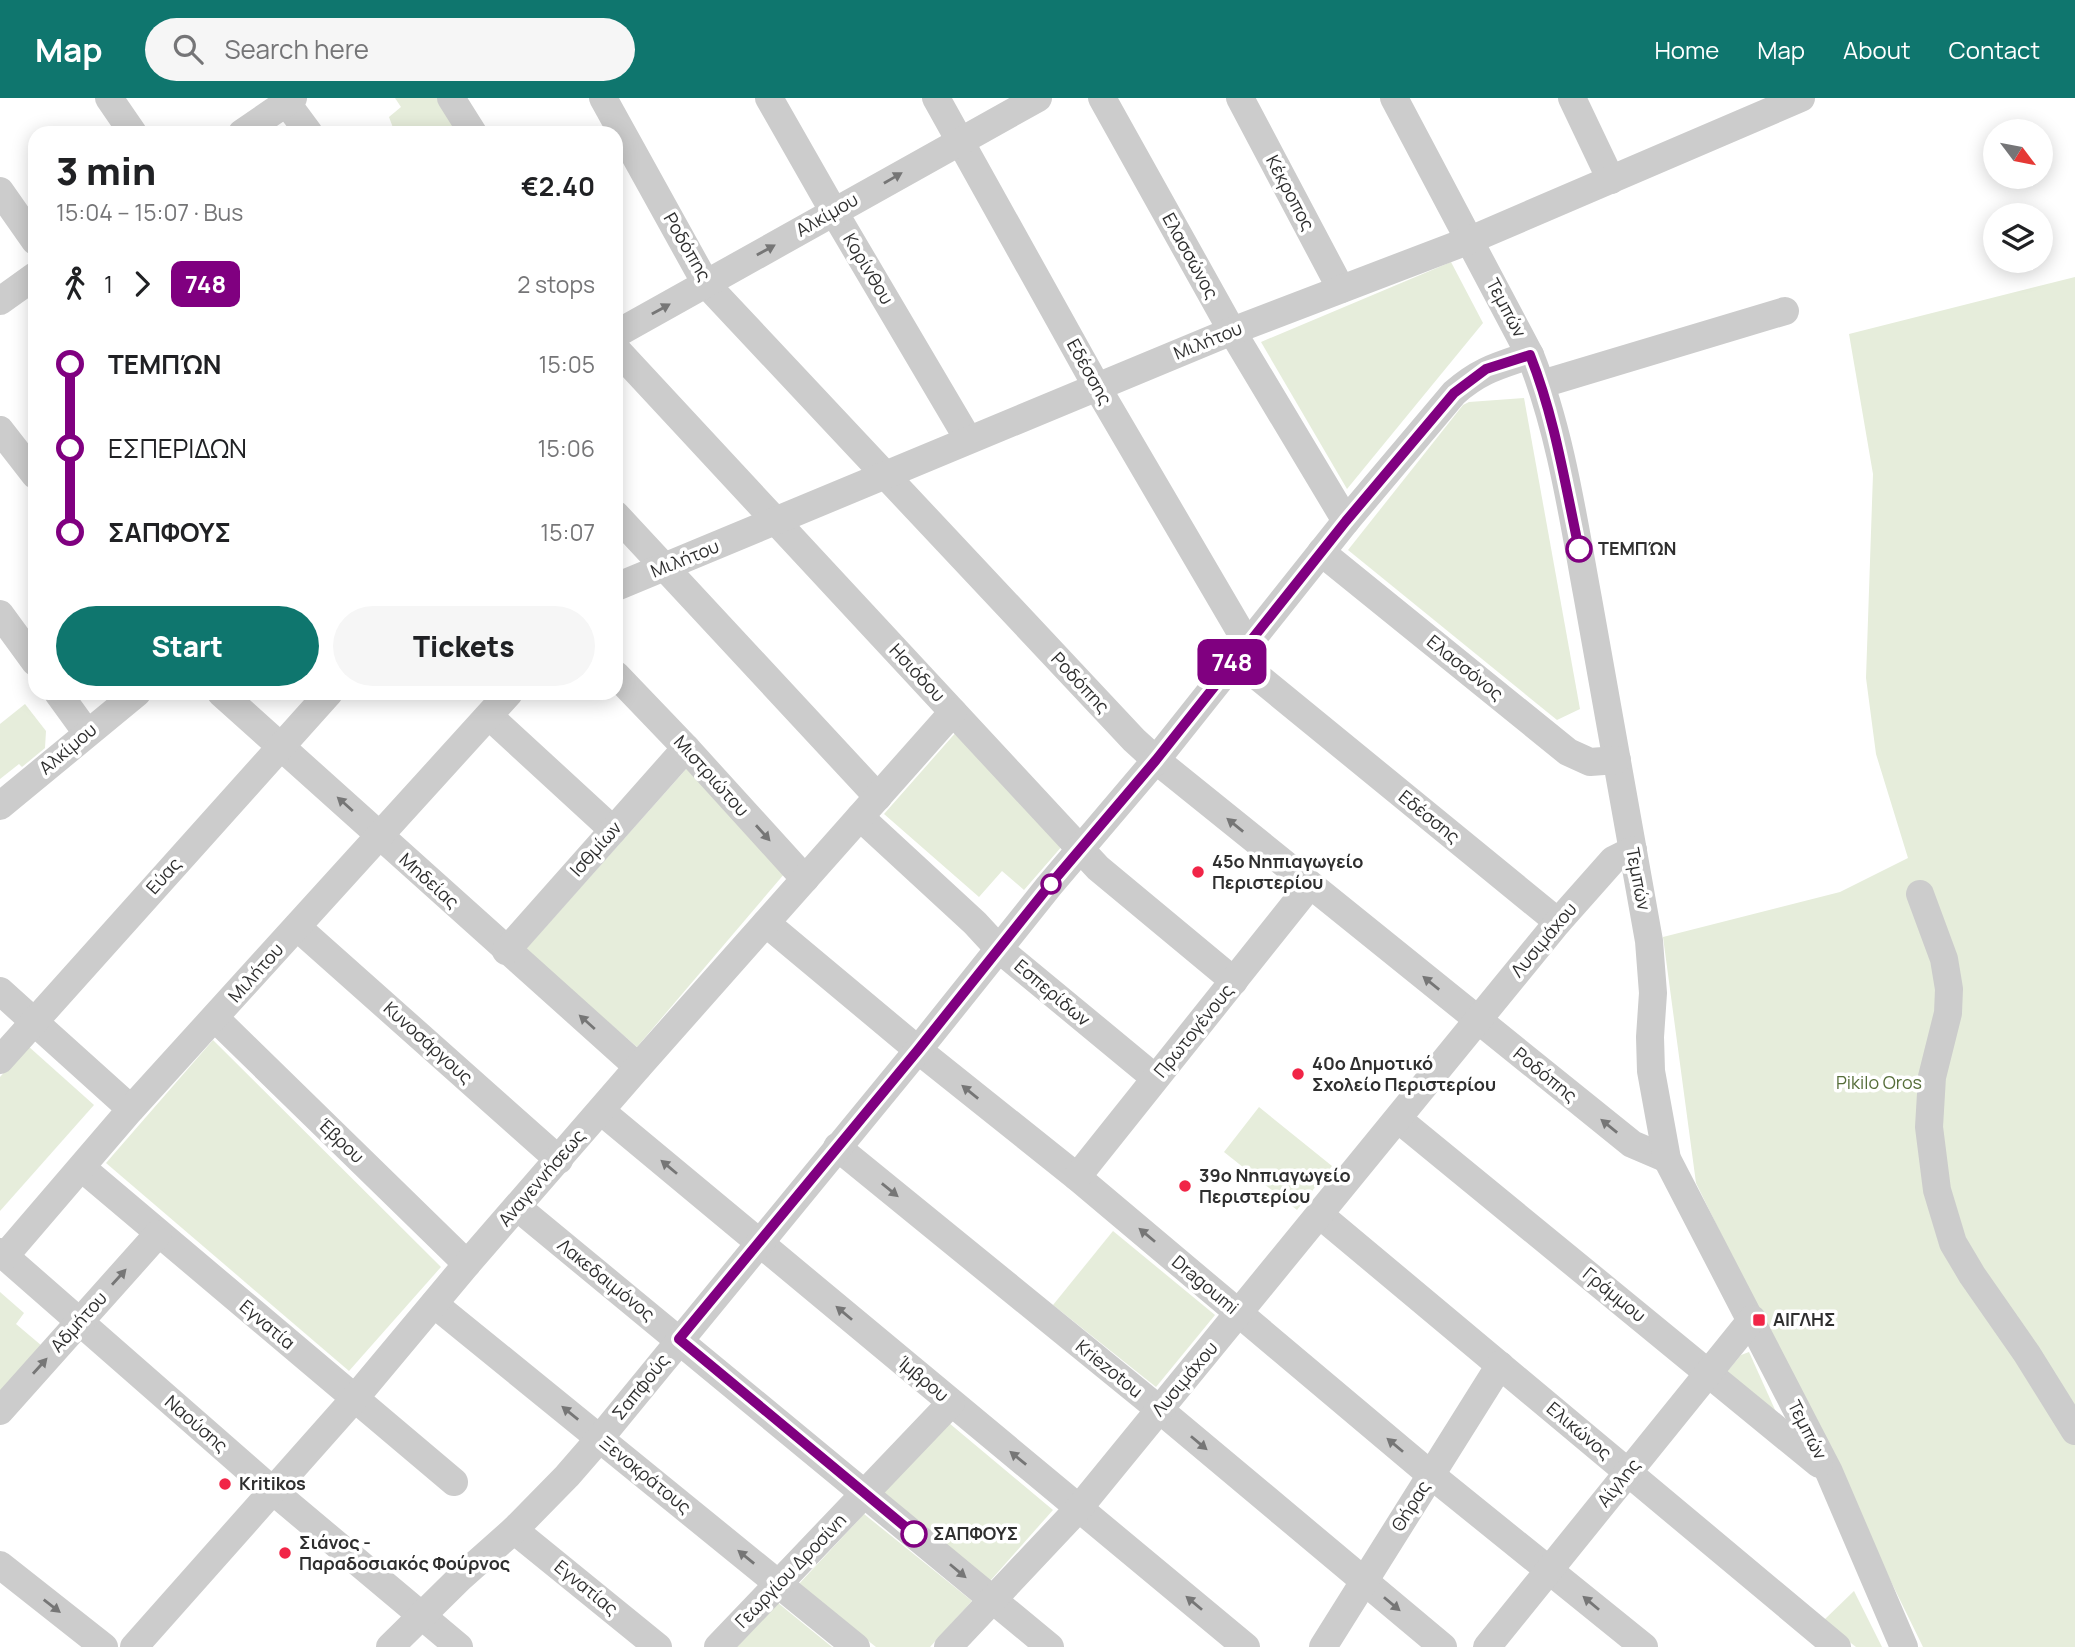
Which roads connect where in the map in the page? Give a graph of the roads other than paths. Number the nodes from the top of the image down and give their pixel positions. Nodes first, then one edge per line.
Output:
1 (109, 98) edge
2 (451, 98) edge
3 (603, 98) edge
4 (769, 98) edge
5 (936, 98) edge
6 (1038, 98) edge
7 (1102, 98) edge
8 (1240, 98) edge
9 (1394, 98) edge
10 (1572, 98) edge
11 (1801, 98) edge
12 (287, 100) edge
13 (1743, 109) edge
14 (128, 126) edge
15 (252, 126) edge
16 (304, 126) edge
17 (469, 126) edge
18 (619, 126) edge
19 (623, 134) edge
20 (960, 140) junction
21 (1611, 180) junction
22 (0, 191) edge
23 (834, 212) junction
24 (28, 231) edge
25 (1470, 240) junction
26 (28, 281) edge
27 (706, 284) junction
28 (1340, 289) junction
29 (0, 301) edge
30 (1785, 311) dead end
31 (623, 330) edge
32 (1232, 331) junction
33 (1530, 355) junction
34 (623, 357) edge
35 (1542, 384) junction
36 (1097, 387) junction
37 (0, 430) edge
38 (968, 439) junction
39 (28, 466) edge
40 (885, 475) junction
41 (775, 521) junction
42 (1346, 521) junction
43 (623, 522) edge
44 (1321, 552) junction
45 (665, 567) junction
46 (623, 584) edge
47 (0, 614) edge
48 (1241, 650) junction
49 (28, 652) edge
50 (623, 682) edge
51 (63, 700) edge
52 (128, 700) edge
53 (229, 700) edge
54 (324, 700) edge
55 (503, 700) edge
56 (953, 712) junction
57 (489, 716) junction
58 (87, 733) junction
59 (281, 746) junction
60 (686, 748) junction
61 (1156, 760) junction
62 (1618, 760) junction
63 (0, 806) edge
64 (869, 807) junction
65 (613, 830) junction
66 (380, 836) junction
67 (1080, 850) junction
68 (1633, 850) junction
69 (804, 879) junction
70 (1310, 885) junction
71 (1920, 894) dead end
72 (1558, 922) junction
73 (766, 923) junction
74 (297, 927) junction
75 (999, 949) junction
76 (506, 951) junction
77 (1234, 981) junction
78 (0, 991) edge
79 (215, 1018) junction
80 (1477, 1021) junction
81 (35, 1022) junction
82 (918, 1050) junction
83 (0, 1060) edge
84 (638, 1068) junction
85 (1155, 1079) junction
86 (131, 1108) junction
87 (601, 1111) junction
88 (1398, 1119) junction
89 (837, 1147) junction
90 (1667, 1159) junction
91 (559, 1160) junction
92 (82, 1168) junction
93 (1077, 1177) junction
94 (517, 1207) junction
95 (1320, 1215) junction
96 (158, 1234) junction
97 (759, 1242) junction
98 (2, 1254) edge
99 (467, 1264) junction
100 (434, 1304) junction
101 (1240, 1314) junction
102 (1752, 1319) junction
103 (80, 1321) junction
104 (679, 1339) junction
105 (1500, 1365) junction
106 (1708, 1372) junction
107 (355, 1398) junction
108 (951, 1403) junction
109 (1160, 1410) junction
110 (0, 1411) edge
111 (2075, 1431) edge
112 (600, 1438) junction
113 (1829, 1472) junction
114 (1628, 1473) junction
115 (1431, 1475) junction
116 (454, 1482) dead end
117 (273, 1491) junction
118 (865, 1494) junction
119 (1079, 1508) junction
120 (514, 1530) junction
121 (1550, 1570) junction
122 (3, 1572) edge
123 (1364, 1581) junction
124 (780, 1584) junction
125 (991, 1599) junction
126 (422, 1617) junction
127 (74, 1637) edge
128 (104, 1647) edge
129 (134, 1647) edge
130 (390, 1647) edge
131 (459, 1647) edge
132 (658, 1647) edge
133 (718, 1647) edge
134 (856, 1647) edge
135 (948, 1647) edge
136 (1050, 1647) edge
137 (1246, 1647) edge
138 (1323, 1647) edge
139 (1443, 1647) edge
140 (1487, 1647) edge
141 (1644, 1647) edge
142 (1838, 1647) edge
143 (1904, 1647) edge

1 - 14 street
2 - 17 street
3 - 18 street, Ροδόπης
4 - 23 street, Κορίνθου
5 - 20 street, Εδέσσης
6 - 20 street, Αλκίμου
7 - 32 street, Ελασσώνος
8 - 28 street, Κέκροπος
9 - 25 street, Τεμπών
10 - 21 street
11 - 13 street, Μιλήτου
12 - 15 street
12 - 16 street
13 - 21 street, Μιλήτου
19 - 27 street, Ροδόπης
23 -> 20 street, Αλκίμου
20 - 36 street, Εδέσσης
21 - 25 street, Μιλήτου
22 - 24 street
27 -> 23 street, Αλκίμου
23 - 38 street, Κορίνθου
25 - 28 street, Μιλήτου
25 - 33 street, Τεμπών
26 - 29 street
31 -> 27 street, Αλκίμου
27 - 40 street, Ροδόπης
28 - 32 street, Μιλήτου
30 - 35 street
32 - 36 street, Μιλήτου
32 - 42 street, Ελασσώνος
33 - 35 street, Τεμπών
33 - 42 street, Σαπφούς
34 - 41 street, Ησιόδου
35 - 62 street, Τεμπών
36 - 38 street, Μιλήτου
36 - 48 street, Εδέσσης
37 - 39 street
38 - 40 street, Μιλήτου
40 - 41 street, Μιλήτου
40 - 61 street, Ροδόπης
41 - 45 street, Μιλήτου
41 - 56 street, Ησιόδου
42 - 44 street, Σαπφούς
43 - 45 street, Εσπερίδων
44 - 48 street, Σαπφούς
44 - 62 street, Ελασσόνος
45 - 46 street, Μιλήτου
45 - 64 street, Εσπερίδων
47 - 49 street
48 - 61 street, Σαπφούς
48 - 72 street, Εδέσσης
50 - 60 street, Μιστριώτου
51 - 58 street
52 - 58 street, Αλκίμου
53 - 59 street, Μηδείας
54 - 59 street, Εύας
55 - 57 street, Μιλήτου
56 - 64 street, Αναγεννήσεως
56 - 67 street, Ησιόδου
57 - 65 street
57 - 66 street, Μιλήτου
58 - 63 street, Αλκίμου
66 -> 59 street, Μηδείας
59 - 81 street, Εύας
60 - 65 street, Ισθμίων
60 -> 69 street, Μιστριώτου
61 - 67 street, Σαπφούς
70 -> 61 street, Ροδόπης
62 - 68 street, Τεμπών
64 - 69 street, Αναγεννήσεως
64 - 75 street, Εσπερίδων
65 - 76 street, Ισθμίων
66 - 74 street, Μιλήτου
66 - 76 street, Μηδείας
67 - 75 street, Σαπφούς
67 - 77 street, Ησιόδου
68 - 72 street, Λυσιμάχου
68 - 90 street, Τεμπών
69 - 73 street, Αναγεννήσεως
70 - 77 street, Πρωτογένους
80 -> 70 street, Ροδόπης
71 - 111 street
72 - 80 street, Λυσιμάχου
73 - 82 street, Dragoumi
73 - 84 street, Αναγεννήσεως
74 - 79 street, Μιλήτου
74 - 91 street, Κυνοσάργους
75 - 82 street, Σαπφούς
75 - 85 street, Εσπερίδων
84 -> 76 street, Μηδείας
77 - 85 street, Πρωτογένους
78 - 81 street
79 - 86 street, Μιλήτου
79 - 99 street, Έβρου
80 - 88 street, Λυσιμάχου
90 -> 80 street, Ροδόπης
81 - 83 street, Εύας
81 - 86 street
82 - 89 street, Σαπφούς
93 -> 82 street, Dragoumi
84 - 87 street, Αναγεννήσεως
85 - 93 street, Πρωτογένους
86 - 92 street, Μιλήτου
87 - 91 street, Αναγεννήσεως
97 -> 87 street, Ίμβρου
88 - 95 street, Λυσιμάχου
88 - 106 street, Γράμμου
89 - 97 street, Σαπφούς
89 -> 109 street, Kriezotou
90 - 102 street, Τεμπών
91 - 94 street, Αναγεννήσεως
92 - 96 street, Εγνατία
92 - 98 street, Μιλήτου
101 -> 93 street, Dragoumi
94 - 99 street, Αναγεννήσεως
94 - 104 street, Λακεδαιμόνος
95 - 101 street, Λυσιμάχου
95 - 105 street, Ελικώνος
103 -> 96 street, Αδμήτου
96 - 107 street, Εγνατία
97 - 104 street, Σαπφούς
108 -> 97 street, Ίμβρου
98 - 103 street, Ναούσης
99 - 100 street, Αναγεννήσεως
100 - 107 street, Αναγεννήσεως
112 -> 100 street, Ξενοκράτους
101 - 109 street, Λυσιμάχου
115 -> 101 street, Dragoumi
102 - 106 street, Αίγλης
102 - 113 street, Τεμπών
110 -> 103 street, Αδμήτου
103 - 117 street, Ναούσης
104 - 112 street, Σαπφούς
104 - 118 street, Λακεδαιμόνος
105 - 114 street, Ελικώνος
105 - 115 street, Θήρας
106 - 113 street, Γράμμου
106 - 114 street, Αίγλης
107 - 116 street, Εγνατία
107 - 117 street, Αναγεννήσεως
108 - 118 street, Γεωργίου Δροσίνη
119 -> 108 street, Ίμβρου
109 - 119 street, Λυσιμάχου
109 -> 123 street, Kriezotou
112 - 120 street, Σαπφούς
124 -> 112 street, Ξενοκράτους
113 - 143 street, Τεμπών
114 - 121 street, Αίγλης
114 - 142 street, Ελικώνος
115 - 121 street, Dragoumi
115 - 123 street, Θήρας
117 - 126 street, Ναούσης
117 - 129 street, Αναγεννήσεως
118 - 124 street, Γεωργίου Δροσίνη
118 -> 125 street, Λακεδαιμόνος
119 - 125 street, Λυσιμάχου
137 -> 119 street, Ίμβρου
120 - 126 street, Σαπφούς
120 - 132 street, Εγνατίας
121 - 140 street, Αίγλης
141 -> 121 street, Dragoumi
122 -> 127 street
123 - 138 street, Θήρας
123 -> 139 street, Kriezotou
124 - 133 street, Γεωργίου Δροσίνη
124 - 134 street, Ξενοκράτους
125 - 135 street, Λυσιμάχου
125 - 136 street, Λακεδαιμόνος
126 - 130 street, Σαπφούς
126 - 131 street, Ναούσης
127 - 128 street

